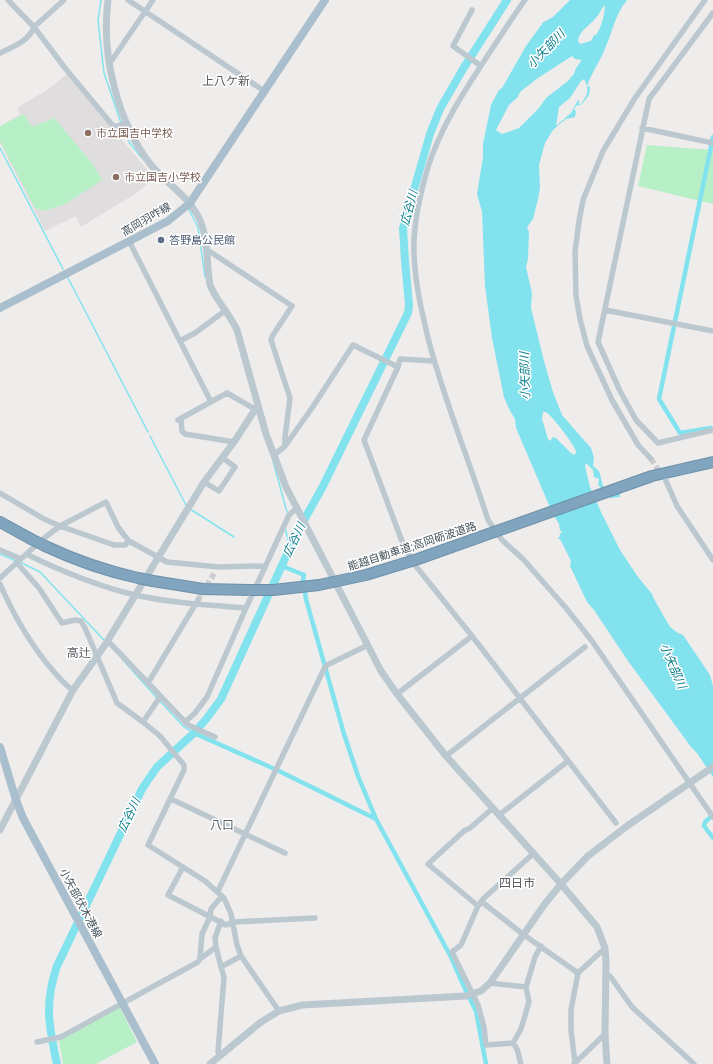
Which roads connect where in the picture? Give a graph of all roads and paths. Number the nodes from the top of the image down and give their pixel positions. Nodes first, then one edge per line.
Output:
1 (8, 0) edge
2 (64, 0) edge
3 (108, 0) edge
4 (128, 0) edge
5 (153, 0) edge
6 (325, 0) edge
7 (525, 0) edge
8 (705, 0) edge
9 (472, 10) dead end
10 (145, 12) junction
11 (713, 13) edge
12 (34, 27) junction
13 (0, 53) edge
14 (109, 61) junction
15 (481, 66) junction
16 (264, 91) junction
17 (127, 123) junction
18 (642, 128) junction
19 (711, 143) edge
20 (190, 203) junction
21 (129, 242) junction
22 (206, 249) junction
23 (0, 308) edge
24 (605, 310) junction
25 (224, 312) junction
26 (713, 331) edge
27 (180, 341) junction
28 (434, 361) junction
29 (398, 367) junction
30 (211, 402) junction
31 (257, 407) junction
32 (713, 430) edge
33 (234, 442) junction
34 (285, 446) junction
35 (274, 454) junction
36 (223, 458) junction
37 (651, 459) tunnel mouth
38 (713, 462) edge
39 (666, 481) tunnel mouth
40 (204, 482) junction
41 (0, 493) edge
42 (298, 510) junction
43 (0, 522) edge
44 (60, 526) junction
45 (130, 541) junction
46 (0, 550) edge
47 (26, 554) junction
48 (158, 557) junction
49 (713, 560) edge
50 (19, 561) junction
51 (265, 568) junction
52 (0, 578) edge
53 (0, 584) edge
54 (136, 595) junction
55 (196, 602) junction
56 (246, 608) junction
57 (472, 636) junction
58 (107, 643) junction
59 (368, 645) junction
60 (585, 647) dead end
61 (98, 657) junction
62 (148, 683) junction
63 (73, 690) junction
64 (397, 694) junction
65 (519, 698) junction
66 (158, 699) junction
67 (143, 722) junction
68 (185, 722) junction
69 (215, 737) dead end
70 (0, 747) edge
71 (446, 756) junction
72 (568, 761) junction
73 (713, 766) edge
74 (690, 782) junction
75 (170, 799) junction
76 (16, 800) junction
77 (493, 808) junction
78 (500, 815) junction
79 (713, 818) edge
80 (616, 823) dead end
81 (0, 830) edge
82 (245, 834) junction
83 (285, 853) dead end
84 (534, 853) junction
85 (184, 867) junction
86 (562, 884) junction
87 (218, 891) junction
88 (222, 896) junction
89 (480, 904) junction
90 (210, 917) junction
91 (315, 918) dead end
92 (221, 922) junction
93 (233, 922) junction
94 (524, 935) junction
95 (541, 946) junction
96 (216, 947) junction
97 (605, 948) junction
98 (241, 956) junction
99 (200, 958) junction
100 (221, 967) junction
101 (578, 973) junction
102 (606, 975) junction
103 (490, 983) junction
104 (526, 987) junction
105 (470, 995) junction
106 (123, 1004) junction
107 (279, 1011) junction
108 (605, 1034) junction
109 (37, 1042) dead end
110 (513, 1043) junction
111 (220, 1055) junction
112 (575, 1063) edge
113 (155, 1064) edge
114 (210, 1064) edge
115 (521, 1064) edge
116 (607, 1064) edge
117 (694, 1064) edge

1 - 12 street
2 - 12 street
3 - 14 street
4 - 10 street
5 - 10 street
6 - 16 main road, 高岡羽咋線
7 - 15 street
8 - 37 street
9 - 15 street
10 - 14 street
10 - 16 street
11 - 18 street
12 - 13 street
12 - 17 street
14 - 17 street
15 - 28 street
16 - 20 main road, 高岡羽咋線
17 - 20 street
18 - 19 street
18 - 24 street
20 - 21 main road, 高岡羽咋線
20 - 22 street
21 - 23 main road, 高岡羽咋線
21 - 27 street
22 - 25 street
22 - 34 street
24 - 26 street
24 - 32 street
25 - 27 street
25 - 31 street
27 - 30 street
28 - 29 street
28 - 74 street
29 - 34 street
29 - 57 street
30 - 31 street
30 - 33 street
31 - 33 street
31 - 35 street
33 - 36 street
34 - 35 street
35 - 42 street
36 - 40 street
36 - 40 street
38 - 43 highway, 能越自動車道;高岡砺波道路, bridge
39 - 49 street
40 - 48 street
41 - 44 street
42 - 51 street
42 - 59 street
44 - 45 street
44 - 45 street
44 - 47 street
45 - 48 street
46 - 50 street
47 - 50 street
47 - 54 street
48 - 51 street
48 - 54 street
50 - 52 street
50 - 61 street
51 - 56 street
53 - 63 street
54 - 55 street
54 - 58 street
55 - 56 street
55 - 62 street
56 - 68 street
57 - 64 street
57 - 65 street
58 - 61 street
58 - 62 street
59 - 64 street
59 - 82 street
60 - 65 street
61 - 63 street
61 - 67 street
62 - 66 street
63 - 76 street
64 - 71 street
65 - 71 street
65 - 72 street
66 - 67 street
66 - 68 street
67 - 75 street
68 - 69 street
70 - 76 main road, 小矢部伏木港線
71 - 77 street
72 - 78 street
72 - 80 street
73 - 74 street
74 - 79 street
74 - 86 street
75 - 82 street
75 - 85 street
76 - 81 street
76 - 106 main road, 小矢部伏木港線
77 - 78 street
77 - 89 street
78 - 84 street
82 - 83 street
82 - 87 street
84 - 86 street
84 - 89 street
85 - 87 street
85 - 90 street
86 - 94 street
86 - 97 street
87 - 88 street
88 - 90 street
88 - 93 street
89 - 94 street
89 - 105 street
90 - 92 street
90 - 99 street
91 - 93 street
92 - 93 street
92 - 96 street
93 - 98 street
94 - 95 street
94 - 103 street
95 - 101 street
95 - 104 street
96 - 99 street
96 - 100 street
97 - 101 street
97 - 102 street
98 - 100 street
98 - 107 street
99 - 106 street
100 - 111 street
101 - 112 street
102 - 108 street
102 - 117 street
103 - 104 street
103 - 105 street
104 - 110 street
105 - 107 street
105 - 110 street
106 - 109 street
106 - 113 main road, 小矢部伏木港線
107 - 111 street
108 - 112 street
108 - 116 street
110 - 115 street
111 - 114 street

